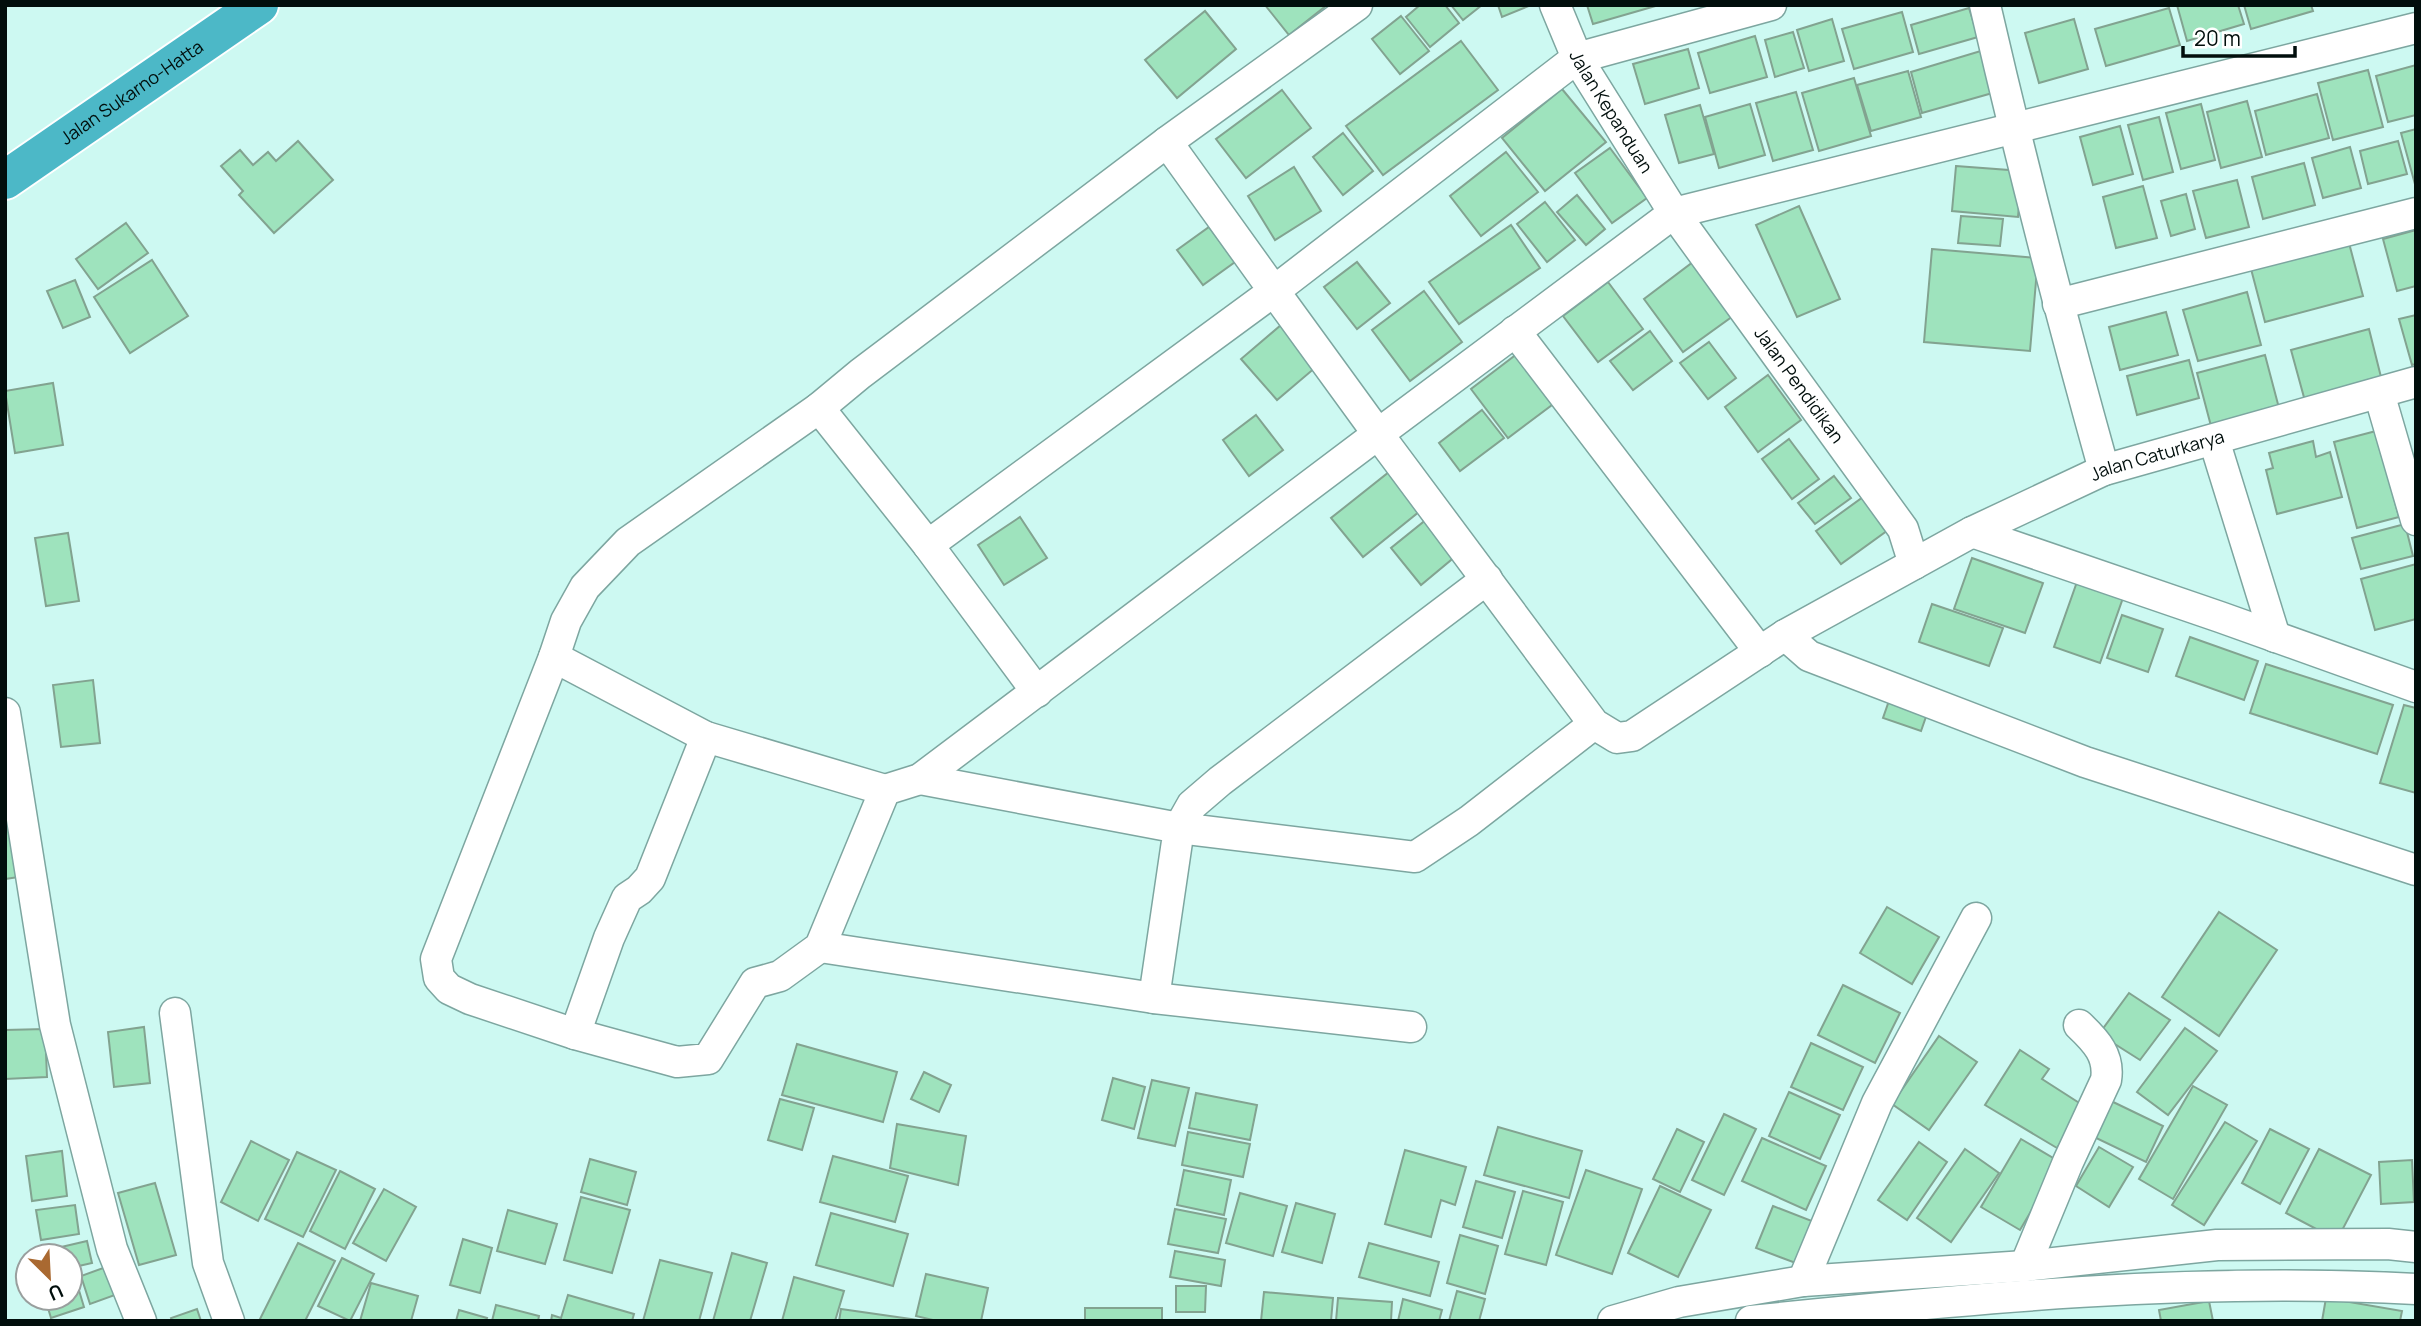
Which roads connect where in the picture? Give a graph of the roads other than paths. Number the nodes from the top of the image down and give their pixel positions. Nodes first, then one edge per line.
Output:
1 (259, 5) edge
2 (1357, 5) edge
3 (1555, 5) edge
4 (1771, 5) edge
5 (1985, 5) edge
6 (2416, 28) edge
7 (1577, 58) junction
8 (2013, 128) junction
9 (1167, 142) junction
10 (5, 180) edge
11 (1674, 213) junction
12 (2416, 213) edge
13 (1274, 291) junction
14 (2058, 304) junction
15 (1515, 331) junction
16 (2416, 382) edge
17 (2379, 393) junction
18 (819, 408) junction
19 (1378, 434) junction
20 (2214, 440) junction
21 (2104, 470) junction
22 (2416, 520) edge
23 (1972, 532) junction
24 (928, 545) junction
25 (1914, 564) junction
26 (1487, 579) junction
27 (1785, 635) junction
28 (2275, 637) junction
29 (1760, 652) junction
30 (554, 657) junction
31 (2416, 687) edge
32 (1037, 692) junction
33 (5, 713) edge
34 (1594, 724) junction
35 (706, 737) junction
36 (920, 779) junction
37 (885, 790) junction
38 (1179, 828) junction
39 (2416, 870) edge
40 (1976, 918) dead end
41 (820, 947) junction
42 (1154, 998) junction
43 (175, 1013) dead end
44 (2079, 1025) dead end
45 (1412, 1027) dead end
46 (575, 1034) junction
47 (2416, 1247) edge
48 (2025, 1266) junction
49 (1803, 1281) junction
50 (2416, 1289) edge
51 (141, 1321) edge
52 (229, 1321) edge
53 (1613, 1321) edge
54 (1751, 1321) edge

1 - 10 highway, Jalan Sukarno-Hatta
2 - 9 street
3 - 7 street, Jalan Kepanduan
4 - 7 street
5 - 8 street
6 - 8 street
7 - 11 street, Jalan Kepanduan
7 - 13 street
8 - 11 street
8 - 14 street
9 - 13 street
9 - 18 street
11 - 15 street
11 - 25 street, Jalan Pendidikan
12 - 14 street
13 - 19 street
13 - 24 street
14 - 21 street
15 - 19 street
15 - 29 street
16 - 17 street, Jalan Caturkarya
17 - 20 street, Jalan Caturkarya
17 - 22 street
18 - 24 street
18 - 30 street
19 - 26 street
19 - 32 street
20 - 21 street, Jalan Caturkarya
20 - 28 street
21 - 23 street, Jalan Caturkarya
23 - 25 street, Jalan Caturkarya
23 - 28 street
24 - 32 street
25 - 27 street, Jalan Caturkarya
26 - 34 street
26 - 38 street
27 - 29 street, Jalan Caturkarya
27 - 39 street
28 - 31 street
29 - 34 street, Jalan Caturkarya
30 - 35 street
30 - 46 street
32 - 36 street
33 - 51 street
34 - 38 street
35 - 37 street
35 - 46 street
36 - 37 street
36 - 38 street
37 - 41 street
38 - 42 street
40 - 49 street
41 - 42 street
41 - 46 street
42 - 45 street
43 - 52 street
44 - 48 street
47 - 48 street
48 - 49 street
49 - 53 street
50 - 54 street

